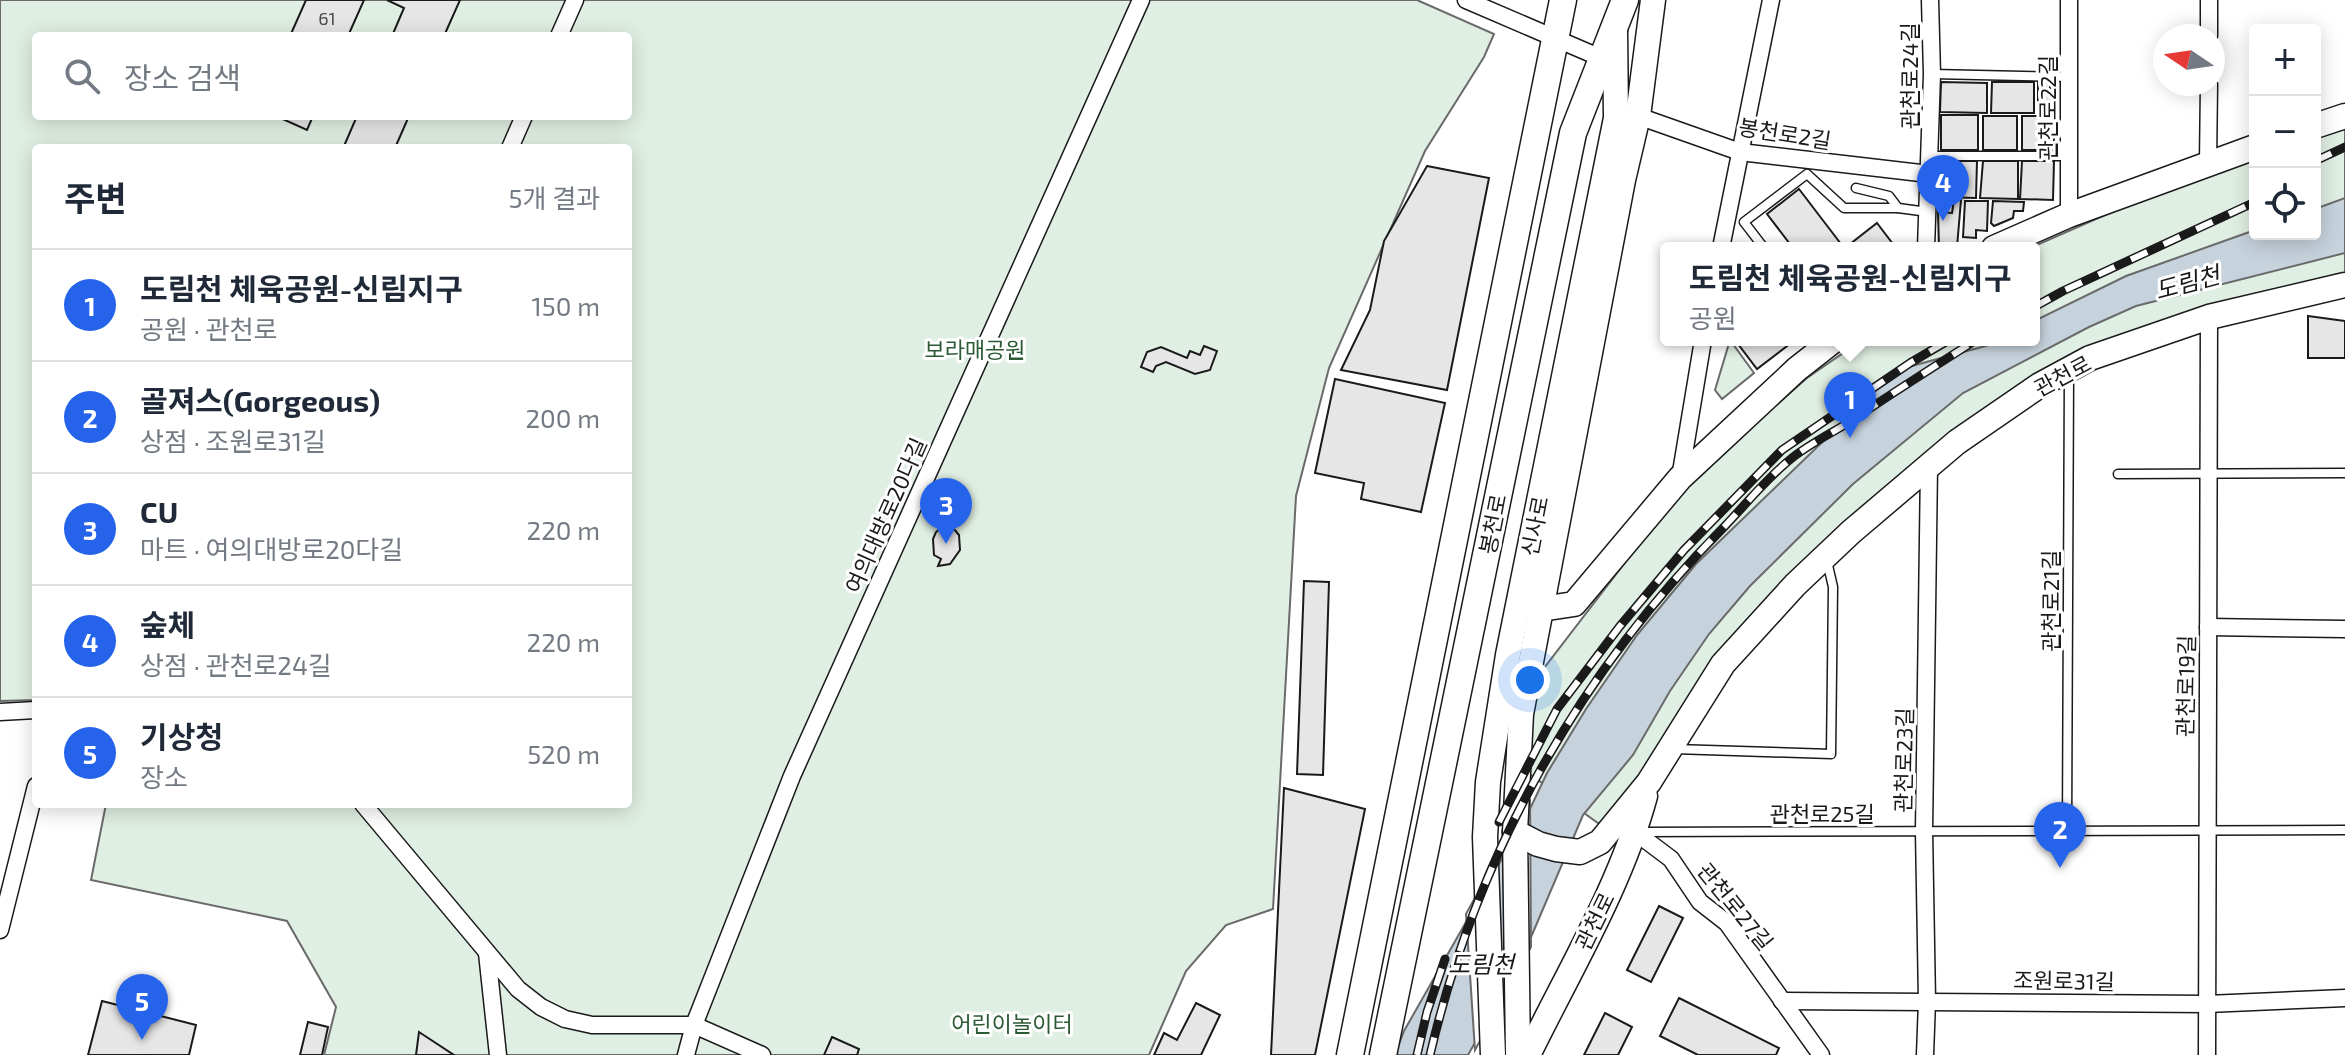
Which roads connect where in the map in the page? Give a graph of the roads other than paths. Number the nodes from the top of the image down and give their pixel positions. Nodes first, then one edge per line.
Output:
1 (575, 0) edge
2 (1141, 0) edge
3 (1466, 0) edge
4 (1563, 0) edge
5 (1615, 0) edge
6 (1625, 0) edge
7 (1653, 0) edge
8 (1771, 0) edge
9 (1930, 0) edge
10 (2069, 0) edge
11 (2209, 0) edge
12 (2209, 24) edge
13 (1615, 29) junction
14 (561, 32) edge
15 (1554, 39) junction
16 (1608, 62) junction
17 (1932, 74) junction
18 (2069, 77) junction
19 (2209, 96) edge
20 (1638, 116) junction
21 (2345, 116) edge
22 (522, 120) edge
23 (2321, 124) edge
24 (512, 144) edge
25 (2249, 149) edge
26 (1740, 152) junction
27 (1930, 156) junction
28 (2069, 156) junction
29 (2208, 163) junction
30 (1929, 174) junction
31 (1856, 188) dead end
32 (1898, 208) junction
33 (1928, 212) junction
34 (2069, 215) junction
35 (1722, 242) edge
36 (1759, 242) edge
37 (1926, 242) edge
38 (2008, 242) edge
39 (2345, 285) edge
40 (2209, 317) junction
41 (1702, 346) edge
42 (1826, 346) edge
43 (2069, 371) junction
44 (1929, 466) junction
45 (2345, 473) edge
46 (2118, 474) dead end
47 (2209, 474) junction
48 (1680, 478) junction
49 (1826, 556) junction
50 (1541, 609) junction
51 (2345, 617) edge
52 (2208, 627) junction
53 (2345, 629) edge
54 (1519, 657) junction
55 (32, 710) edge
56 (0, 712) edge
57 (1669, 749) junction
58 (1649, 782) junction
59 (32, 802) edge
60 (366, 808) edge
61 (2206, 829) junction
62 (2345, 830) edge
63 (1924, 831) junction
64 (2067, 831) junction
65 (1515, 832) junction
66 (1635, 832) junction
67 (0, 930) edge
68 (487, 953) junction
69 (2345, 998) edge
70 (1782, 1001) junction
71 (1927, 1001) junction
72 (2207, 1004) junction
73 (694, 1025) junction
74 (1521, 1051) edge
75 (498, 1055) edge
76 (686, 1055) edge
77 (762, 1055) edge
78 (1350, 1055) edge
79 (1383, 1055) edge
80 (1493, 1055) edge
81 (1821, 1055) edge
82 (1925, 1055) edge
83 (2207, 1055) edge

1 - 14 street
2 - 73 street, 여의대방로20다길
3 - 15 street
4 - 15 main road, 봉천로
5 - 13 main road
6 - 13 main road, 봉천로
7 - 20 main road, 신사로
8 - 26 street
9 - 17 street, 관천로24길
10 - 18 street, 관천로22길
11 - 12 street
13 - 16 main road, 봉천로
15 - 16 street
15 - 78 main road, 봉천로
16 - 54 main road, 신사로
16 - 79 main road, 봉천로
17 - 18 lane
17 - 27 street, 관천로24길
18 - 28 street, 관천로22길
19 - 29 street
20 - 26 street, 봉천로2길
20 - 50 main road, 신사로
21 - 23 main road
22 - 24 street
25 - 29 main road
26 - 30 street, 봉천로2길
26 - 35 street
27 - 28 lane
27 - 30 street, 관천로24길
28 - 34 street, 관천로22길
29 - 34 main road
30 - 33 street, 관천로24길
31 - 32 lane
32 - 33 lane
32 - 36 lane
33 - 37 street, 관천로24길
34 - 38 main road
39 - 40 main road, 관천로
40 - 43 main road, 관천로
40 - 47 street, 관천로19길
41 - 48 street
42 - 48 main road
43 - 44 main road, 관천로
43 - 64 lane, 관천로21길
44 - 49 main road, 관천로
44 - 63 street, 관천로23길
45 - 47 lane
46 - 47 lane
47 - 52 street, 관천로19길
48 - 50 main road
49 - 57 main road, 관천로
49 - 57 lane
50 - 54 main road, 신사로
51 - 53 lane
52 - 53 street
52 - 61 street, 관천로19길
54 - 65 main road, 신사로
54 - 80 main road, 신사로
55 - 56 street
57 - 58 main road, 관천로
58 - 65 main road, 관천로
58 - 66 main road, 관천로
59 - 67 street
60 - 68 street
61 - 62 lane, 관천로25길
61 - 64 lane, 관천로25길
61 - 72 street, 관천로19길
63 - 64 lane, 관천로25길
63 - 66 lane, 관천로25길
63 - 71 street, 관천로23길
65 - 74 main road, 신사로
66 - 70 street, 관천로27길
66 - 74 main road, 관천로
68 - 73 street
68 - 75 street
69 - 72 street, 조원로31길
70 - 71 street, 조원로31길
70 - 81 street, 관천로27길
71 - 72 street, 조원로31길
71 - 82 street, 관천로23길
72 - 83 street, 관천로19길
73 - 76 street, 여의대방로20다길
73 - 77 street

